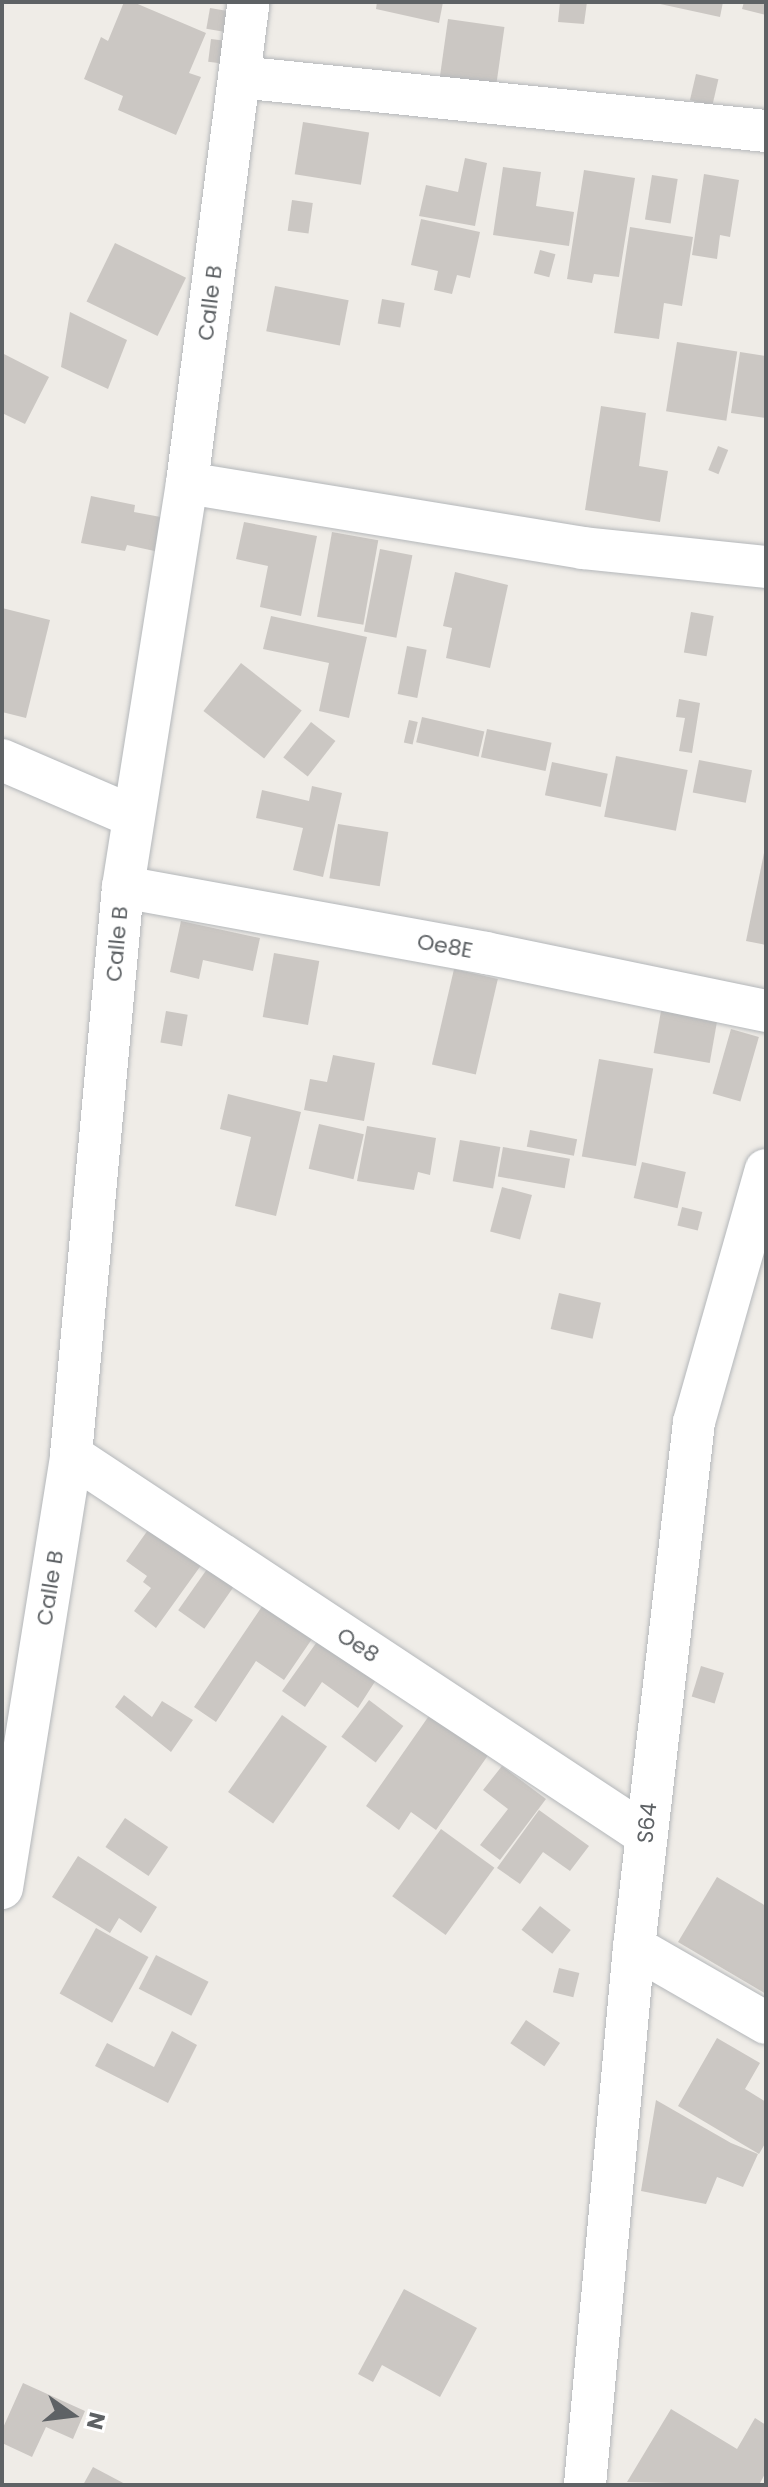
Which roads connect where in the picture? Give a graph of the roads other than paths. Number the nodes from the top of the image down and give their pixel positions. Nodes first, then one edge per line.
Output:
1 (249, 2) edge
2 (239, 77) junction
3 (766, 131) edge
4 (187, 483) junction
5 (766, 567) edge
6 (2, 760) edge
7 (132, 816) junction
8 (123, 887) junction
9 (766, 1011) edge
10 (766, 1170) edge
11 (71, 1455) junction
12 (646, 1835) junction
13 (2, 1888) edge
14 (634, 1947) junction
15 (766, 2023) edge
16 (585, 2485) edge

1 - 2 street, Calle B
2 - 3 street
2 - 4 street, Calle B
4 - 5 street
4 - 7 street, Calle B
6 - 7 street
7 - 8 street, Calle B
8 - 9 street, Oe8E
8 - 11 street, Calle B
10 - 12 street, S64
11 - 12 street, Oe8
11 - 13 street, Calle B
12 - 14 street, S64
14 - 15 street
14 - 16 street, S64

